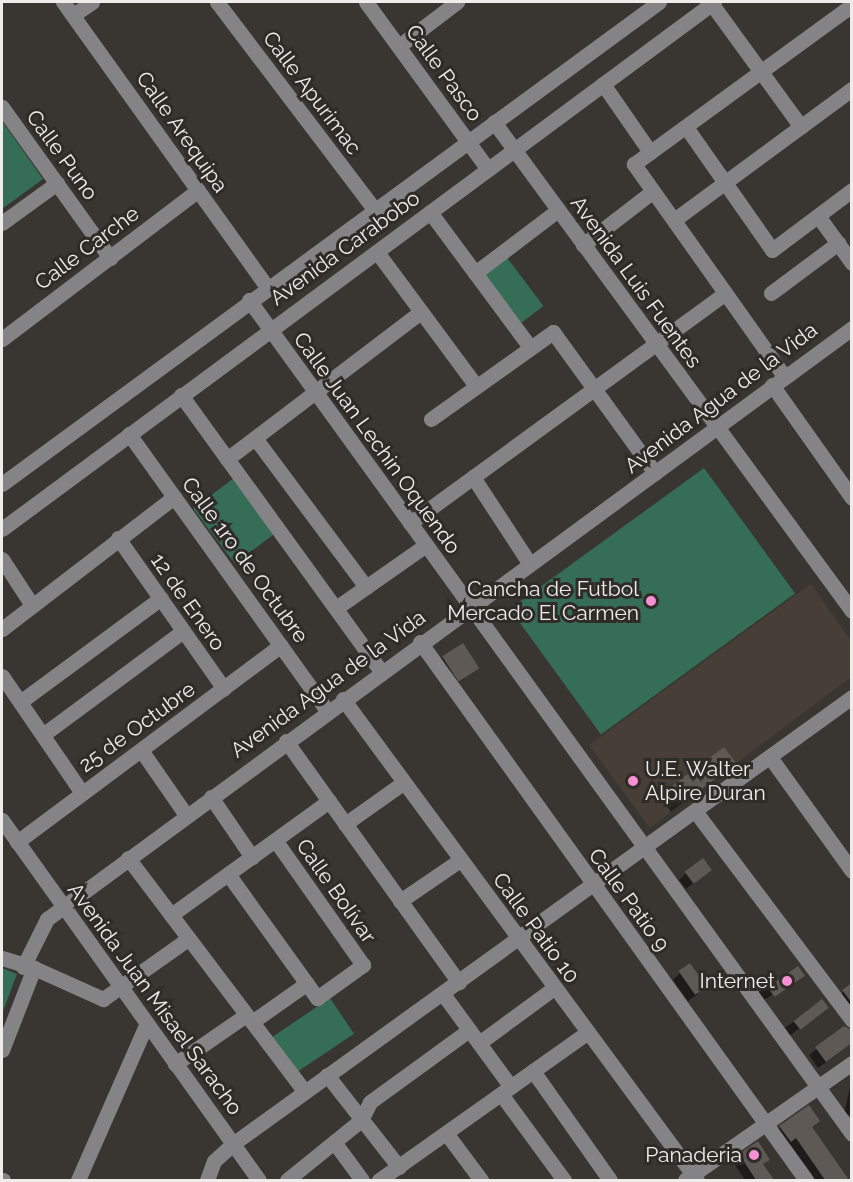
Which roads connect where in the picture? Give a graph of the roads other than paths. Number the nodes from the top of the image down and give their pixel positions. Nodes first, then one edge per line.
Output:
1 (63, 2) edge
2 (92, 2) edge
3 (217, 2) edge
4 (366, 2) edge
5 (457, 2) edge
6 (659, 2) edge
7 (712, 2) edge
8 (852, 6) edge
9 (73, 15) junction
10 (399, 46) junction
11 (761, 72) junction
12 (603, 84) junction
13 (852, 89) edge
14 (2, 107) edge
15 (494, 122) junction
16 (801, 126) junction
17 (686, 127) junction
18 (468, 141) junction
19 (514, 150) junction
20 (651, 152) junction
21 (488, 169) junction
22 (57, 183) junction
23 (725, 183) junction
24 (198, 190) junction
25 (852, 190) edge
26 (653, 191) junction
27 (374, 210) junction
28 (558, 210) junction
29 (430, 212) junction
30 (819, 216) junction
31 (674, 220) junction
32 (2, 223) edge
33 (838, 243) junction
34 (583, 245) junction
35 (377, 252) junction
36 (110, 258) junction
37 (852, 263) edge
38 (475, 273) junction
39 (267, 287) junction
40 (725, 293) junction
41 (771, 293) dead end
42 (249, 300) junction
43 (421, 312) junction
44 (270, 330) junction
45 (849, 334) edge
46 (2, 339) edge
47 (655, 345) junction
48 (530, 347) junction
49 (778, 381) junction
50 (476, 386) junction
51 (594, 389) junction
52 (314, 393) junction
53 (181, 395) junction
54 (431, 420) dead end
55 (716, 429) junction
56 (129, 434) junction
57 (255, 438) junction
58 (227, 459) junction
59 (655, 473) junction
60 (473, 477) junction
61 (2, 484) edge
62 (174, 497) junction
63 (852, 498) edge
64 (410, 523) junction
65 (2, 529) edge
66 (118, 538) junction
67 (426, 544) junction
68 (2, 559) edge
69 (530, 564) junction
70 (366, 587) junction
71 (161, 598) junction
72 (32, 605) junction
73 (336, 608) junction
74 (470, 608) junction
75 (852, 611) edge
76 (2, 628) edge
77 (183, 631) junction
78 (420, 642) junction
79 (281, 645) junction
80 (381, 671) junction
81 (2, 676) edge
82 (224, 689) junction
83 (343, 699) junction
84 (21, 702) junction
85 (849, 704) edge
86 (327, 711) junction
87 (44, 734) junction
88 (286, 741) junction
89 (141, 750) junction
90 (770, 757) junction
91 (404, 782) junction
92 (82, 793) junction
93 (211, 797) junction
94 (329, 801) junction
95 (695, 811) junction
96 (186, 815) junction
97 (2, 820) edge
98 (345, 824) junction
99 (2, 834) edge
100 (276, 841) junction
101 (17, 842) junction
102 (644, 849) junction
103 (252, 857) junction
104 (128, 858) junction
105 (460, 860) junction
106 (852, 871) edge
107 (228, 873) junction
108 (593, 886) junction
109 (400, 901) junction
110 (64, 908) junction
111 (171, 915) junction
112 (189, 938) junction
113 (518, 940) junction
114 (2, 958) edge
115 (28, 967) junction
116 (307, 983) junction
117 (459, 983) junction
118 (121, 988) junction
119 (554, 988) junction
120 (443, 994) junction
121 (249, 1018) junction
122 (852, 1020) edge
123 (146, 1024) junction
124 (469, 1030) junction
125 (586, 1033) junction
126 (479, 1043) junction
127 (2, 1050) edge
128 (175, 1064) junction
129 (852, 1064) edge
130 (533, 1071) junction
131 (327, 1075) junction
132 (818, 1088) junction
133 (506, 1090) junction
134 (304, 1091) junction
135 (361, 1120) junction
136 (766, 1124) junction
137 (446, 1133) junction
138 (852, 1134) edge
139 (334, 1142) junction
140 (234, 1143) junction
141 (399, 1167) junction
142 (692, 1179) edge
143 (78, 1180) edge
144 (207, 1180) edge
145 (259, 1180) edge
146 (286, 1180) edge
147 (362, 1180) edge
148 (379, 1180) edge
149 (481, 1180) edge
150 (564, 1180) edge
151 (610, 1180) edge
152 (806, 1180) edge

1 - 9 street, Calle Arequipa
2 - 9 street
3 - 27 street, Calle Apurimac
4 - 10 street, Calle Pasco
5 - 10 street
6 - 15 street, Avenida Carabobo
7 - 11 street
7 - 12 street, Avenida Carabobo
8 - 11 street
9 - 24 street, Calle Arequipa
10 - 18 street, Calle Pasco
11 - 16 street
11 - 17 street
12 - 19 street, Avenida Carabobo
12 - 20 street
13 - 16 street
14 - 22 street, Calle Puno
15 - 18 street, Avenida Carabobo
15 - 19 street, Avenida Luis Fuentes
16 - 23 street
17 - 20 street
17 - 23 street
18 - 21 street, Calle Pasco
18 - 27 street, Avenida Carabobo
19 - 21 street, Avenida Carabobo
19 - 28 street, Avenida Luis Fuentes
20 - 26 street
21 - 29 street, Avenida Carabobo
22 - 32 street
22 - 36 street, Calle Puno
23 - 30 street
23 - 31 street
24 - 36 street, Calle Carche
24 - 39 street, Calle Arequipa
25 - 30 street
26 - 31 street
26 - 34 street
27 - 39 street, Avenida Carabobo
28 - 34 street, Avenida Luis Fuentes
28 - 38 street
29 - 35 street, Avenida Carabobo
29 - 38 street
30 - 33 street
31 - 40 street
33 - 37 street
33 - 41 street
34 - 47 street, Avenida Luis Fuentes
35 - 43 street
35 - 44 street, Avenida Carabobo
36 - 46 street, Calle Carche
38 - 48 street
39 - 42 street, Avenida Carabobo
40 - 47 street
40 - 49 street
42 - 44 street, Calle Juan Lechin Oquendo
42 - 61 street, Avenida Carabobo
43 - 50 street
43 - 52 street
44 - 52 street, Calle Juan Lechin Oquendo
44 - 53 street, Avenida Carabobo
45 - 49 street, Avenida Agua de la Vida
47 - 51 street
47 - 55 street, Avenida Luis Fuentes
48 - 50 street
48 - 51 street
49 - 55 street, Avenida Agua de la Vida
49 - 63 street
50 - 54 street
51 - 59 street
51 - 60 street
52 - 57 street
52 - 64 street, Calle Juan Lechin Oquendo
53 - 56 street, Avenida Carabobo
53 - 58 street
55 - 59 street, Avenida Agua de la Vida
55 - 75 street, Avenida Luis Fuentes
56 - 62 street, Calle 1ro de Octubre
56 - 65 street, Avenida Carabobo
57 - 58 street
57 - 70 street
58 - 73 street
59 - 69 street, Avenida Agua de la Vida
60 - 64 street
60 - 69 street
62 - 66 street
62 - 79 street, Calle 1ro de Octubre
64 - 67 street, Calle Juan Lechin Oquendo
66 - 71 street, 12 de Enero
66 - 72 street
67 - 70 street
67 - 74 street, Calle Juan Lechin Oquendo
68 - 72 street
69 - 74 street, Avenida Agua de la Vida
70 - 73 street
71 - 77 street, 12 de Enero
71 - 84 street
72 - 76 street
73 - 80 street
74 - 78 street, Avenida Agua de la Vida
74 - 102 street, Calle Juan Lechin Oquendo
77 - 82 street, 12 de Enero
77 - 87 street
78 - 80 street, Avenida Agua de la Vida
78 - 108 street, Calle Patio 9
79 - 82 street, 25 de Octubre
79 - 86 street, Calle 1ro de Octubre
80 - 83 street, Avenida Agua de la Vida
81 - 84 street
82 - 89 street, 25 de Octubre
83 - 86 street, Avenida Agua de la Vida
83 - 91 street, Calle Patio 10
84 - 87 street
85 - 90 street
86 - 88 street, Avenida Agua de la Vida
87 - 92 street
88 - 93 street, Avenida Agua de la Vida
88 - 94 street
89 - 92 street, 25 de Octubre
89 - 96 street
90 - 95 street
90 - 106 street
91 - 98 street
91 - 105 street, Calle Patio 10
92 - 101 street, 25 de Octubre
93 - 96 street, Avenida Agua de la Vida
93 - 103 street
94 - 98 street
94 - 100 street
95 - 102 street
95 - 122 street
96 - 104 street, Avenida Agua de la Vida
97 - 101 street, Avenida Juan Misael Saracho
98 - 109 street
99 - 101 street, Avenida Juan Misael Saracho
100 - 103 street
100 - 116 street, Calle Bolívar
101 - 110 street, Avenida Juan Misael Saracho
102 - 108 street
102 - 132 street, Calle Juan Lechin Oquendo
103 - 107 street
104 - 110 street, Avenida Agua de la Vida
104 - 111 street
105 - 109 street
105 - 113 street, Calle Patio 10
107 - 111 street
107 - 116 street
108 - 113 street
108 - 136 street, Calle Patio 9
109 - 117 street
110 - 115 street, Avenida Agua de la Vida
110 - 118 street, Avenida Juan Misael Saracho
111 - 112 street
112 - 118 street
112 - 121 street
113 - 117 street
113 - 119 street, Calle Patio 10
114 - 115 street
115 - 118 street
115 - 127 street, Avenida Agua de la Vida
116 - 121 street
117 - 120 street
118 - 123 street, Avenida Juan Misael Saracho
119 - 125 street, Calle Patio 10
119 - 126 street
120 - 124 street
120 - 131 street
121 - 128 street
121 - 134 street
123 - 128 street, Avenida Juan Misael Saracho
123 - 143 street
124 - 126 street
124 - 135 street
125 - 130 street
125 - 142 street, Calle Patio 10
126 - 133 street
128 - 140 street, Avenida Juan Misael Saracho
129 - 132 street
130 - 133 street
130 - 151 street
131 - 134 street
131 - 135 street
132 - 136 street
132 - 138 street, Calle Juan Lechin Oquendo
133 - 137 street
133 - 150 street
134 - 140 street
135 - 139 street
135 - 141 street
136 - 142 street
136 - 152 street, Calle Patio 9
137 - 141 street
137 - 149 street
139 - 146 street
139 - 147 street
140 - 144 street
140 - 145 street, Avenida Juan Misael Saracho
141 - 148 street

